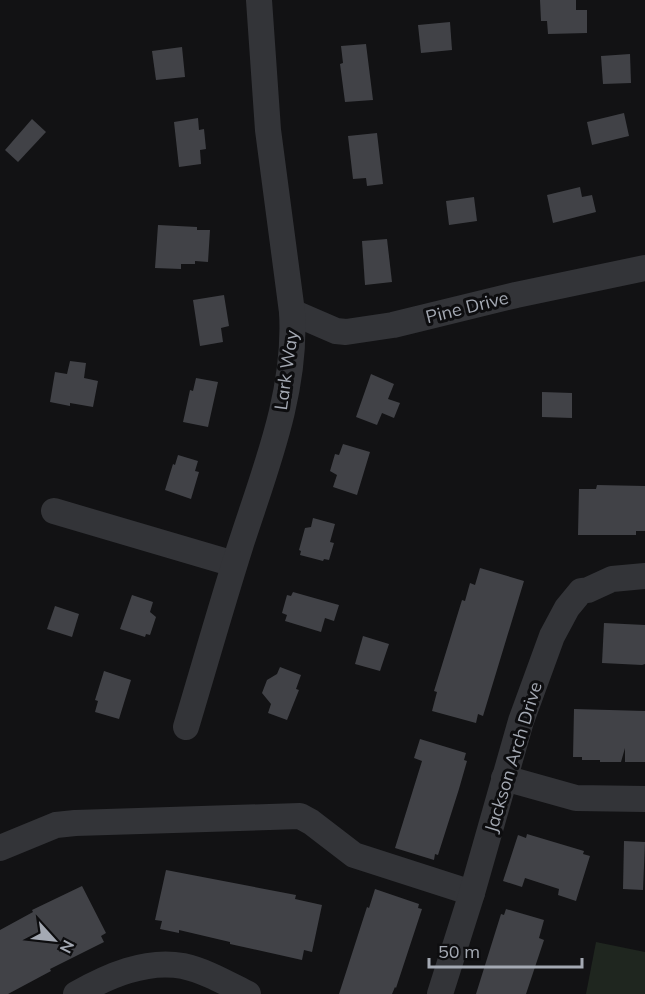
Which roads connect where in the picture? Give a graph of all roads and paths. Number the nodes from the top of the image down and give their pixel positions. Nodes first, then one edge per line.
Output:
1 (259, 0) edge
2 (645, 268) edge
3 (292, 312) junction
4 (54, 511) dead end
5 (234, 564) junction
6 (645, 576) edge
7 (186, 727) dead end
8 (504, 778) junction
9 (645, 799) edge
10 (0, 848) edge
11 (472, 893) junction
12 (76, 994) edge
13 (248, 994) edge
14 (440, 994) edge

1 - 3 street, Lark Way
2 - 3 street, Pine Drive
3 - 5 street, Lark Way
4 - 5 street
5 - 7 street, Lark Way
6 - 8 street, Jackson Arch Drive
8 - 9 street
8 - 11 street, Jackson Arch Drive
10 - 11 street
11 - 14 street, Jackson Arch Drive
12 - 13 street

